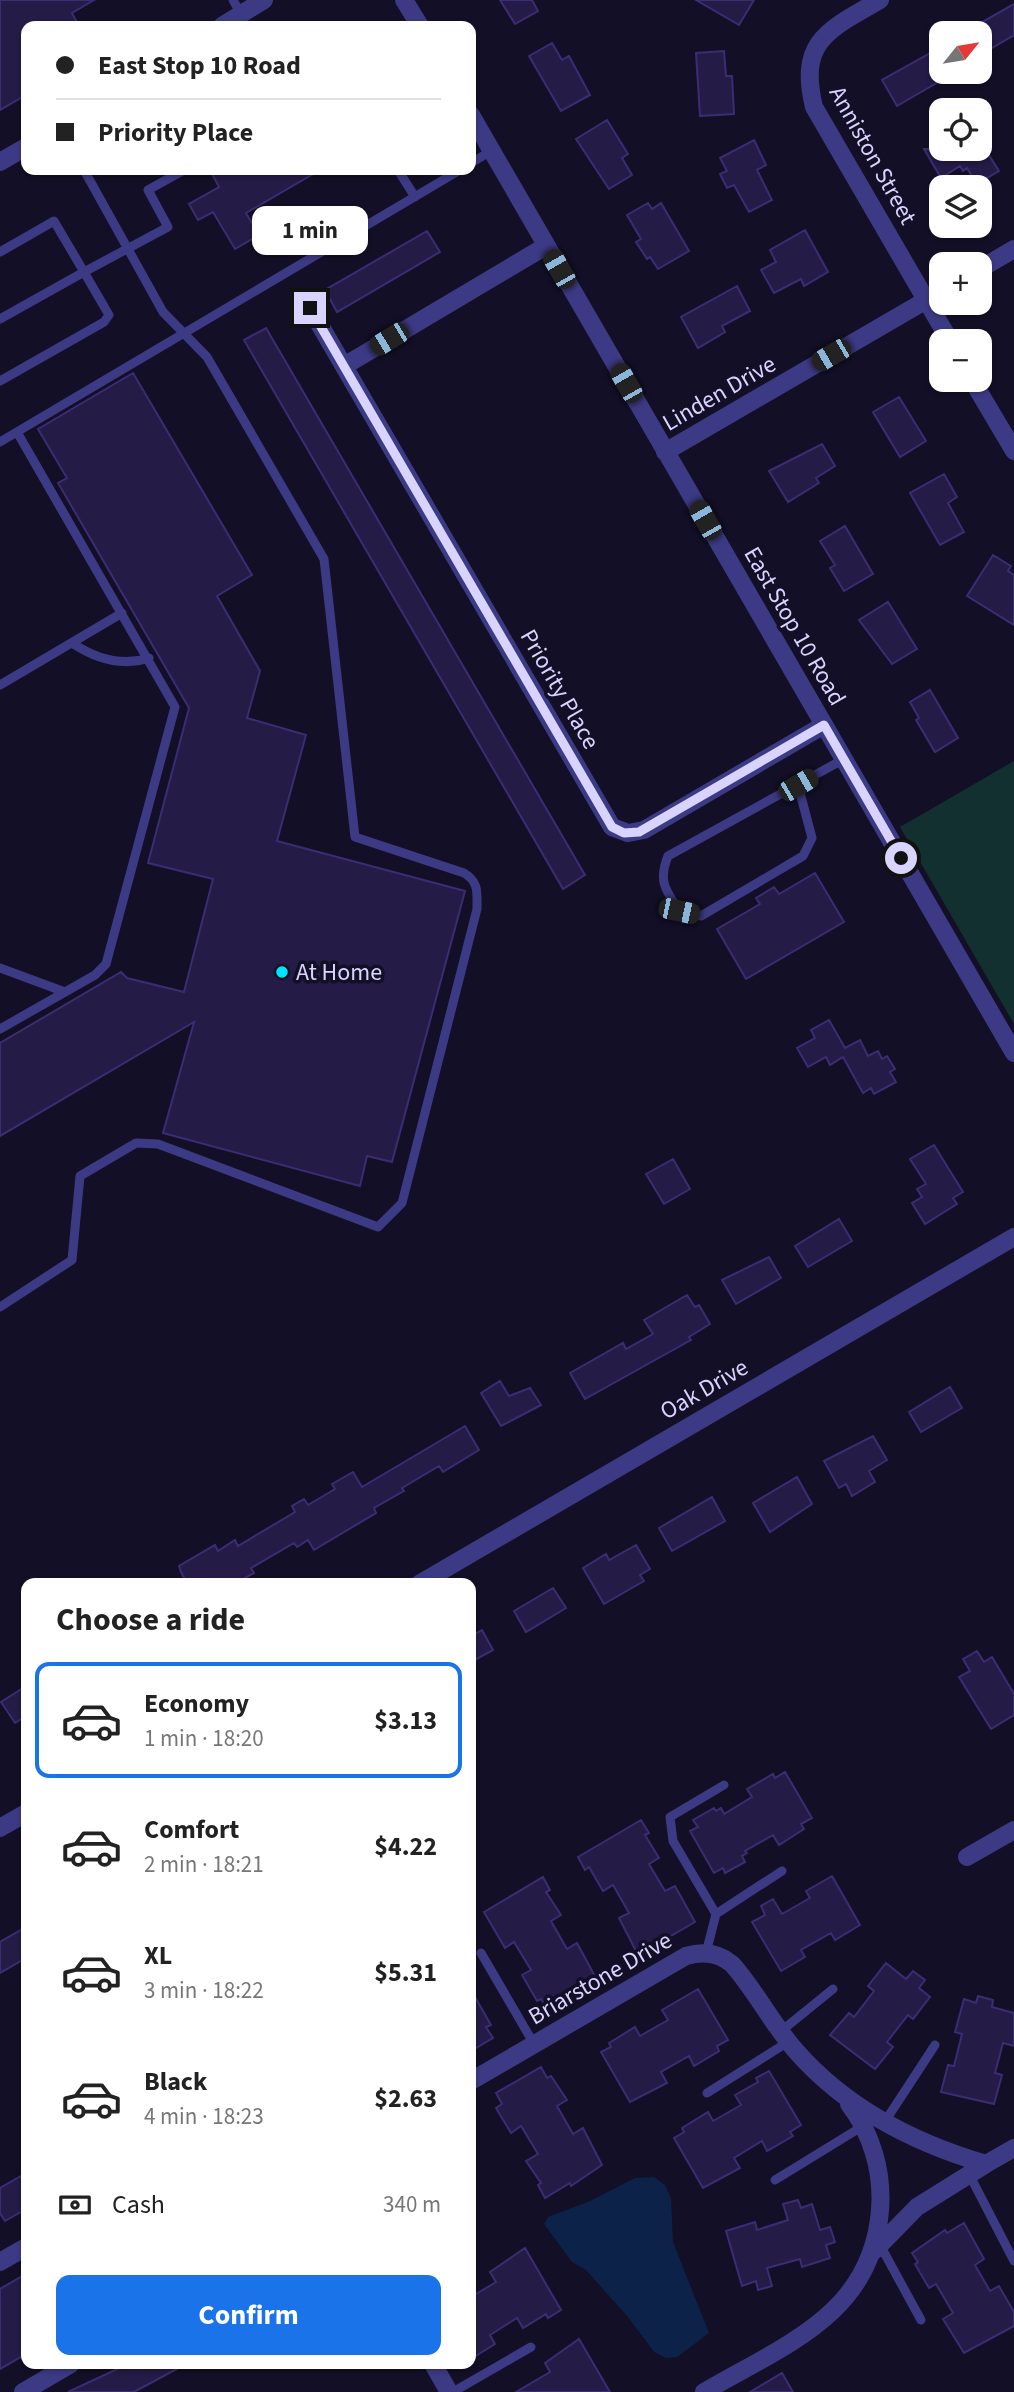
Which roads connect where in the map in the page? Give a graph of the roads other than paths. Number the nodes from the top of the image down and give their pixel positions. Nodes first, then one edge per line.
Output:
1 (264, 0) edge
2 (404, 0) edge
3 (880, 0) edge
4 (237, 7) edge
5 (226, 21) edge
6 (416, 21) edge
7 (476, 124) edge
8 (21, 150) edge
9 (491, 151) junction
10 (476, 160) edge
11 (0, 162) edge
12 (87, 175) edge
13 (175, 175) edge
14 (401, 175) edge
15 (452, 175) edge
16 (415, 197) junction
17 (546, 246) junction
18 (128, 248) junction
19 (1014, 249) edge
20 (0, 252) edge
21 (992, 262) edge
22 (84, 272) junction
23 (929, 287) edge
24 (929, 298) edge
25 (310, 308) dead end
26 (0, 318) edge
27 (183, 336) junction
28 (344, 366) junction
29 (0, 381) edge
30 (979, 392) edge
31 (17, 432) junction
32 (0, 442) edge
33 (1014, 451) edge
34 (665, 452) junction
35 (122, 613) junction
36 (72, 643) junction
37 (149, 658) junction
38 (0, 685) edge
39 (824, 725) junction
40 (844, 759) junction
41 (798, 785) junction
42 (0, 968) edge
43 (65, 992) junction
44 (0, 1029) edge
45 (1014, 1053) edge
46 (1014, 1237) edge
47 (0, 1307) edge
48 (429, 1578) edge
49 (724, 1785) dead end
50 (21, 1816) edge
51 (0, 1828) edge
52 (1014, 1830) edge
53 (967, 1857) dead end
54 (782, 1871) dead end
55 (716, 1914) junction
56 (481, 1953) dead end
57 (706, 1953) junction
58 (833, 1989) dead end
59 (784, 2037) junction
60 (534, 2044) junction
61 (935, 2045) dead end
62 (476, 2078) edge
63 (706, 2093) dead end
64 (841, 2093) junction
65 (884, 2123) junction
66 (863, 2126) junction
67 (1014, 2148) edge
68 (986, 2164) junction
69 (969, 2174) junction
70 (775, 2180) dead end
71 (877, 2248) junction
72 (21, 2250) edge
73 (1014, 2261) edge
74 (0, 2262) edge
75 (921, 2320) dead end
76 (531, 2347) dead end
77 (62, 2369) edge
78 (436, 2369) edge
79 (23, 2392) edge
80 (451, 2392) edge
81 (704, 2392) edge

1 - 4 street
2 - 6 street
3 - 23 street, Anniston Street
4 - 5 street
7 - 9 street, East Stop 10 Road
8 - 11 street
9 - 10 lane
9 - 17 street, East Stop 10 Road
12 - 18 lane
13 - 18 lane
14 - 16 lane
15 - 16 lane
16 - 27 lane
17 - 28 street
17 - 34 street, East Stop 10 Road
18 - 22 lane
18 - 27 lane
19 - 21 street
20 - 22 lane
22 - 26 lane
22 - 29 lane
24 - 34 street, Linden Drive
25 - 28 street, Priority Place
27 - 31 lane
27 - 47 lane
28 - 39 street, Priority Place
30 - 33 street
31 - 32 lane
31 - 35 lane
34 - 39 street, East Stop 10 Road
35 - 36 lane
35 - 37 lane
36 - 37 lane
36 - 38 lane
37 - 43 lane
39 - 40 street, East Stop 10 Road
40 - 41 lane
40 - 45 street, East Stop 10 Road
41 - 41 lane
42 - 43 lane
43 - 44 lane
46 - 48 street, Oak Drive
49 - 55 lane
50 - 51 street
52 - 53 street
54 - 55 lane
55 - 57 lane
56 - 60 lane
57 - 59 street, Briarstone Drive
57 - 60 street, Briarstone Drive
58 - 59 lane
59 - 63 lane
59 - 64 street, Briarstone Drive
60 - 62 street, Briarstone Drive
61 - 65 lane
64 - 65 street, Briarstone Drive
64 - 66 street
65 - 68 street, Briarstone Drive
66 - 70 lane
66 - 71 street
67 - 68 street
68 - 69 street
69 - 71 street
69 - 73 lane
71 - 75 lane
71 - 81 street
72 - 74 street
76 - 80 lane
77 - 79 street
78 - 80 street

